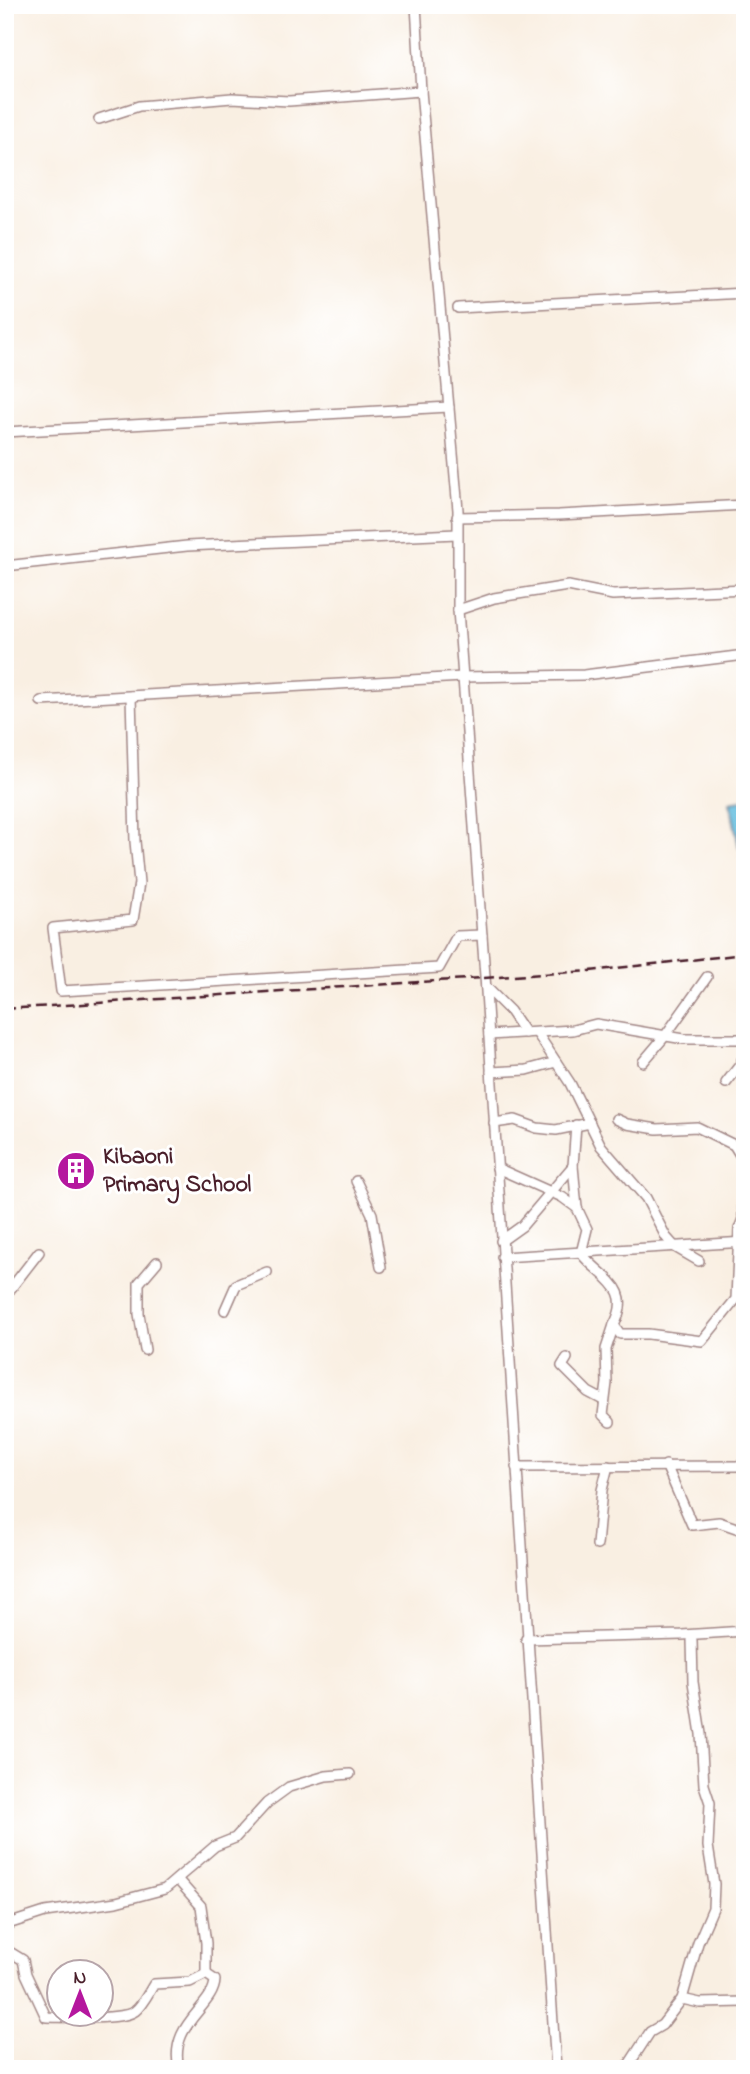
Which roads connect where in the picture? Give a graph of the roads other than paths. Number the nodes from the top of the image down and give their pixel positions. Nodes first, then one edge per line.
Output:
1 (416, 5) edge
2 (421, 91) junction
3 (99, 119) dead end
4 (745, 293) edge
5 (458, 308) dead end
6 (449, 407) junction
7 (5, 432) edge
8 (745, 505) edge
9 (457, 517) junction
10 (457, 534) junction
11 (5, 566) edge
12 (745, 589) edge
13 (458, 610) junction
14 (745, 655) edge
15 (463, 677) junction
16 (131, 696) junction
17 (41, 701) dead end
18 (482, 935) junction
19 (707, 977) dead end
20 (486, 987) junction
21 (537, 1032) junction
22 (525, 1033) junction
23 (489, 1035) junction
24 (665, 1036) junction
25 (745, 1038) edge
26 (745, 1053) edge
27 (556, 1062) junction
28 (643, 1062) dead end
29 (491, 1072) junction
30 (726, 1083) dead end
31 (616, 1119) dead end
32 (494, 1123) junction
33 (590, 1123) junction
34 (576, 1125) junction
35 (573, 1166) junction
36 (497, 1168) junction
37 (356, 1181) dead end
38 (550, 1191) junction
39 (577, 1208) junction
40 (501, 1241) junction
41 (741, 1242) edge
42 (675, 1247) junction
43 (39, 1252) dead end
44 (582, 1253) junction
45 (502, 1257) junction
46 (699, 1261) dead end
47 (157, 1262) dead end
48 (381, 1267) dead end
49 (267, 1272) dead end
50 (5, 1296) edge
51 (225, 1310) dead end
52 (614, 1325) junction
53 (145, 1350) dead end
54 (567, 1358) dead end
55 (603, 1400) junction
56 (610, 1422) dead end
57 (666, 1465) junction
58 (608, 1466) junction
59 (745, 1466) edge
60 (516, 1467) junction
61 (745, 1531) edge
62 (597, 1545) dead end
63 (745, 1631) edge
64 (526, 1639) junction
65 (692, 1640) dead end
66 (350, 1774) dead end
67 (177, 1879) junction
68 (5, 1924) edge
69 (5, 1949) edge
70 (206, 1974) junction
71 (682, 1999) junction
72 (745, 2002) edge
73 (179, 2069) edge
74 (556, 2069) edge
75 (626, 2069) edge

1 - 2 street
2 - 3 street
2 - 6 street
4 - 5 street
6 - 7 street
6 - 9 street
8 - 9 street
9 - 10 street
10 - 11 street
10 - 13 street
12 - 13 street
13 - 15 street
14 - 15 street
15 - 16 street
15 - 18 street
16 - 17 street
16 - 18 street
18 - 20 street
19 - 24 street
20 - 22 street
20 - 23 street
21 - 22 street
21 - 24 street
21 - 27 street
22 - 23 street
23 - 29 street
24 - 25 street
24 - 28 street
26 - 30 street
27 - 29 street
27 - 33 street
29 - 32 street
31 - 41 street
32 - 34 street
32 - 36 street
33 - 34 street
33 - 42 street
34 - 35 street
35 - 38 street
35 - 39 street
36 - 38 street
36 - 40 street
37 - 48 street
38 - 39 street
38 - 40 street
39 - 44 street
40 - 45 street
41 - 42 street
41 - 52 street
42 - 44 street
42 - 46 street
43 - 50 street
44 - 45 street
44 - 52 street
45 - 60 street
47 - 53 street
49 - 51 street
52 - 55 street
54 - 55 street
55 - 56 street
57 - 58 street
57 - 59 street
57 - 61 street
58 - 60 street
58 - 62 street
60 - 64 street
63 - 64 street
64 - 74 street
65 - 71 street
66 - 67 street
67 - 68 street
67 - 70 street
69 - 70 street
70 - 73 street
71 - 72 street
71 - 75 street

